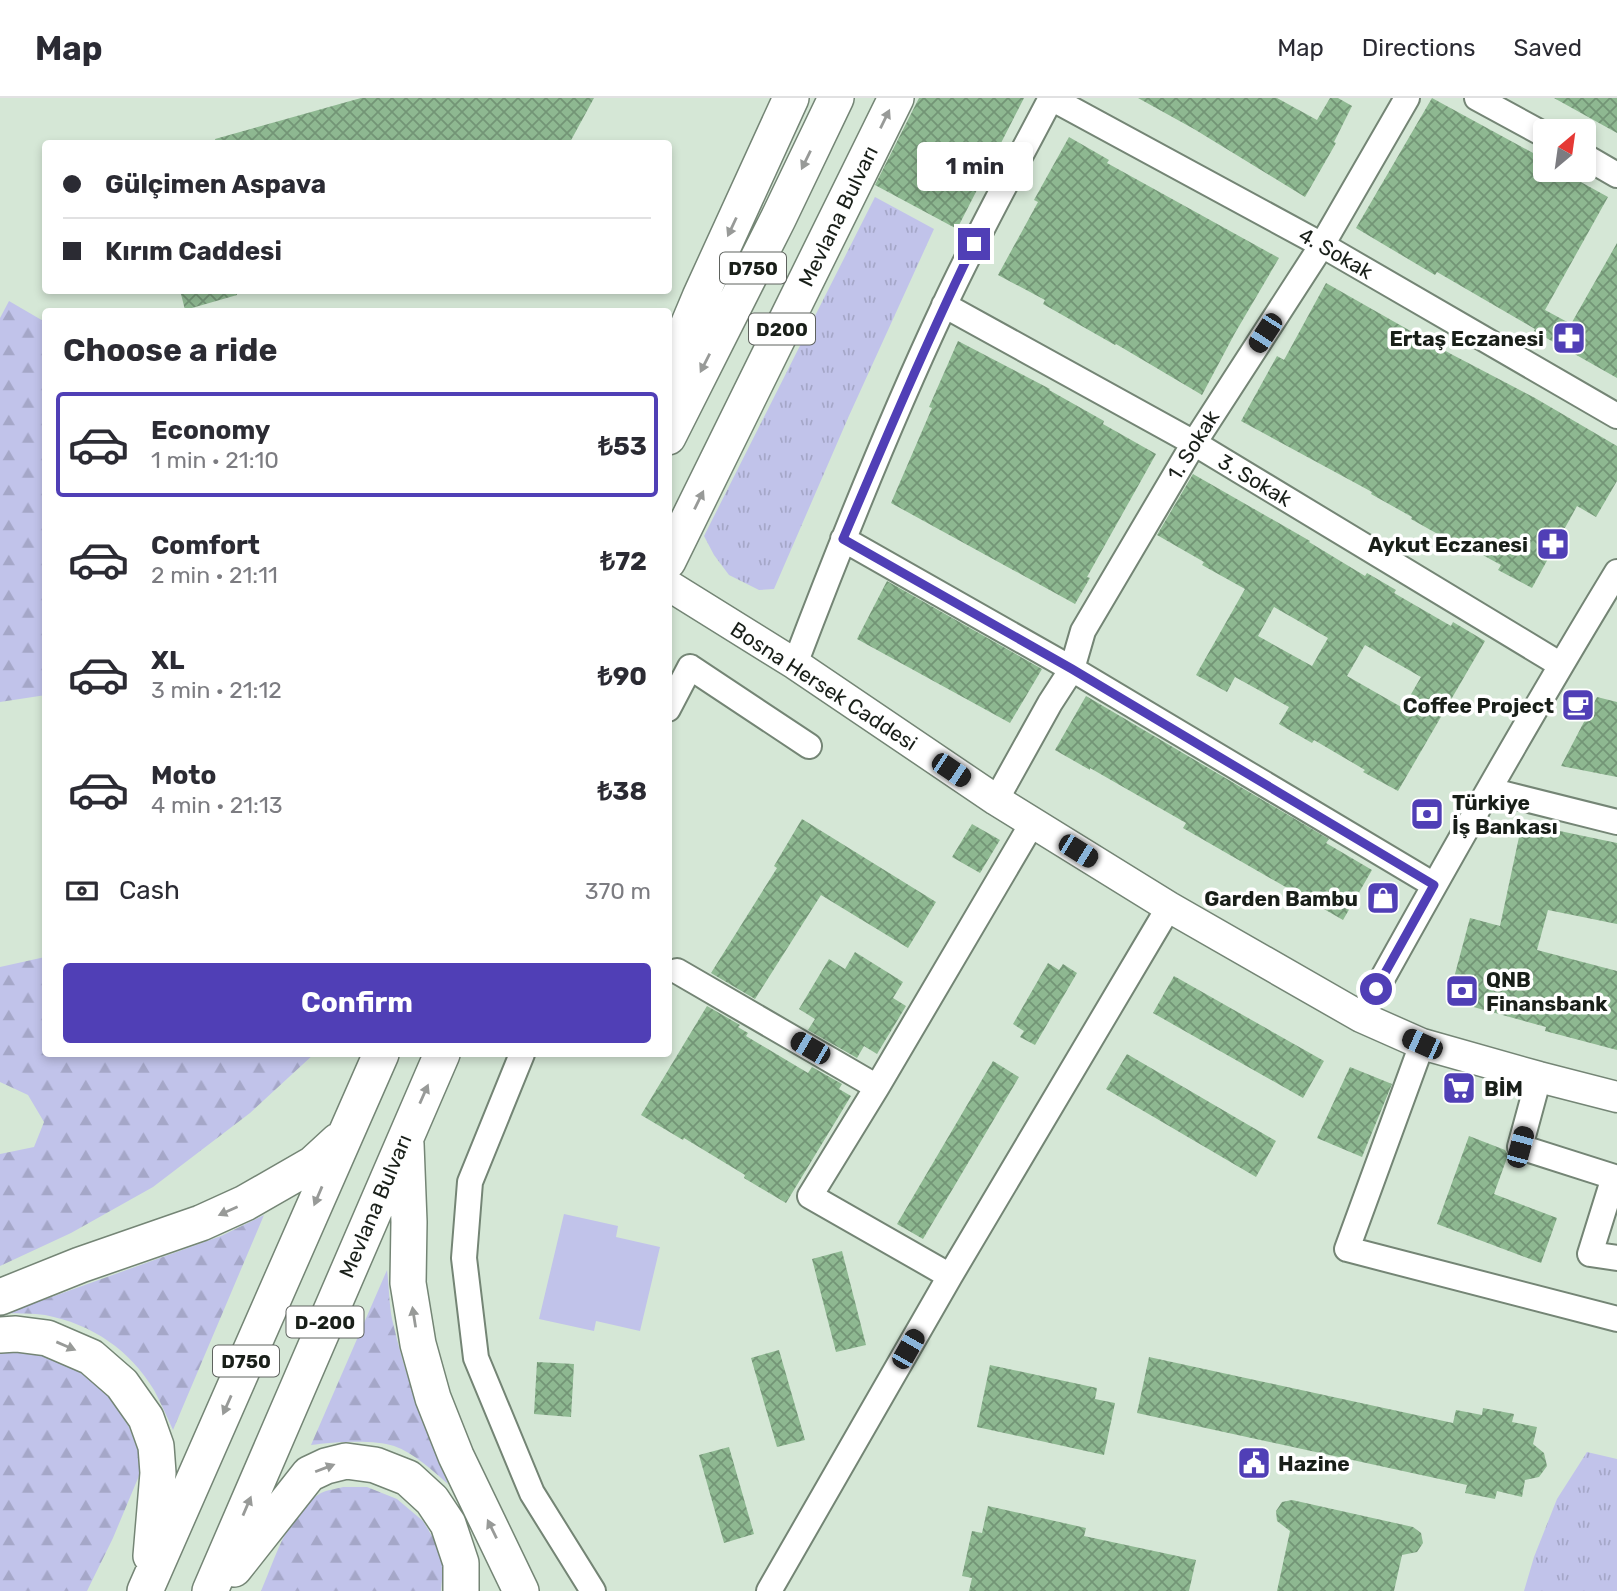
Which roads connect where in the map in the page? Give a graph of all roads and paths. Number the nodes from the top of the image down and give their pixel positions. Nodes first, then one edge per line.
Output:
1 (791, 98) edge
2 (836, 98) edge
3 (896, 98) edge
4 (1051, 98) edge
5 (1406, 98) edge
6 (1477, 98) edge
7 (1533, 128) edge
8 (1596, 163) edge
9 (1617, 174) edge
10 (1322, 245) junction
11 (944, 305) junction
12 (672, 364) edge
13 (1617, 416) edge
14 (672, 429) edge
15 (1194, 443) junction
16 (843, 539) junction
17 (672, 553) edge
18 (1617, 572) edge
19 (672, 587) edge
20 (795, 664) junction
21 (1561, 664) junction
22 (1072, 669) junction
23 (672, 701) edge
24 (809, 746) dead end
25 (1489, 790) junction
26 (996, 800) junction
27 (1033, 822) junction
28 (1617, 822) edge
29 (1434, 885) junction
30 (1169, 907) junction
31 (677, 971) dead end
32 (1361, 1017) junction
33 (1422, 1044) junction
34 (380, 1057) edge
35 (441, 1057) edge
36 (521, 1057) edge
37 (1539, 1077) junction
38 (877, 1087) junction
39 (1617, 1097) edge
40 (345, 1134) junction
41 (406, 1134) junction
42 (1617, 1258) edge
43 (950, 1276) junction
44 (0, 1297) edge
45 (1617, 1319) edge
46 (0, 1335) edge
47 (146, 1589) edge
48 (210, 1591) edge
49 (216, 1591) edge
50 (461, 1591) edge
51 (521, 1591) edge
52 (593, 1591) edge
53 (769, 1591) edge

1 -> 12 highway
2 -> 14 highway, D750
17 -> 3 highway, Mevlana Bulvarı / D200
4 - 10 street, 4. Sokak
4 - 11 street
5 - 10 street, 1. Sokak
6 - 7 street
8 - 9 street
10 - 13 street, 4. Sokak
10 - 15 street, 1. Sokak
11 - 15 street, 3. Sokak
11 - 16 street
15 - 21 street, 3. Sokak
15 - 22 street, 1. Sokak
16 - 20 street
16 - 22 street
18 - 21 street
19 - 20 main road, Bosna Hersek Caddesi
20 - 26 main road, Bosna Hersek Caddesi
21 - 25 street
22 - 26 street, 1. Sokak
22 - 29 street
23 - 24 street
25 - 28 street
25 - 29 street
26 - 27 main road, Bosna Hersek Caddesi
27 - 30 main road, Bosna Hersek Caddesi
27 - 38 street
29 - 32 street
30 - 32 main road, Bosna Hersek Caddesi
30 - 43 street
31 - 38 street
32 - 33 main road, Bosna Hersek Caddesi
33 - 37 main road, Bosna Hersek Caddesi
33 - 45 street
34 - 40 highway
41 -> 35 highway, Mevlana Bulvarı / D-200
36 - 52 street
37 - 39 main road, Bosna Hersek Caddesi
37 - 42 street
38 - 43 street
40 -> 44 highway
40 -> 47 highway, D750
48 -> 41 highway, Mevlana Bulvarı / D-200
51 -> 41 highway
43 - 53 street
46 -> 47 highway
49 -> 50 highway

